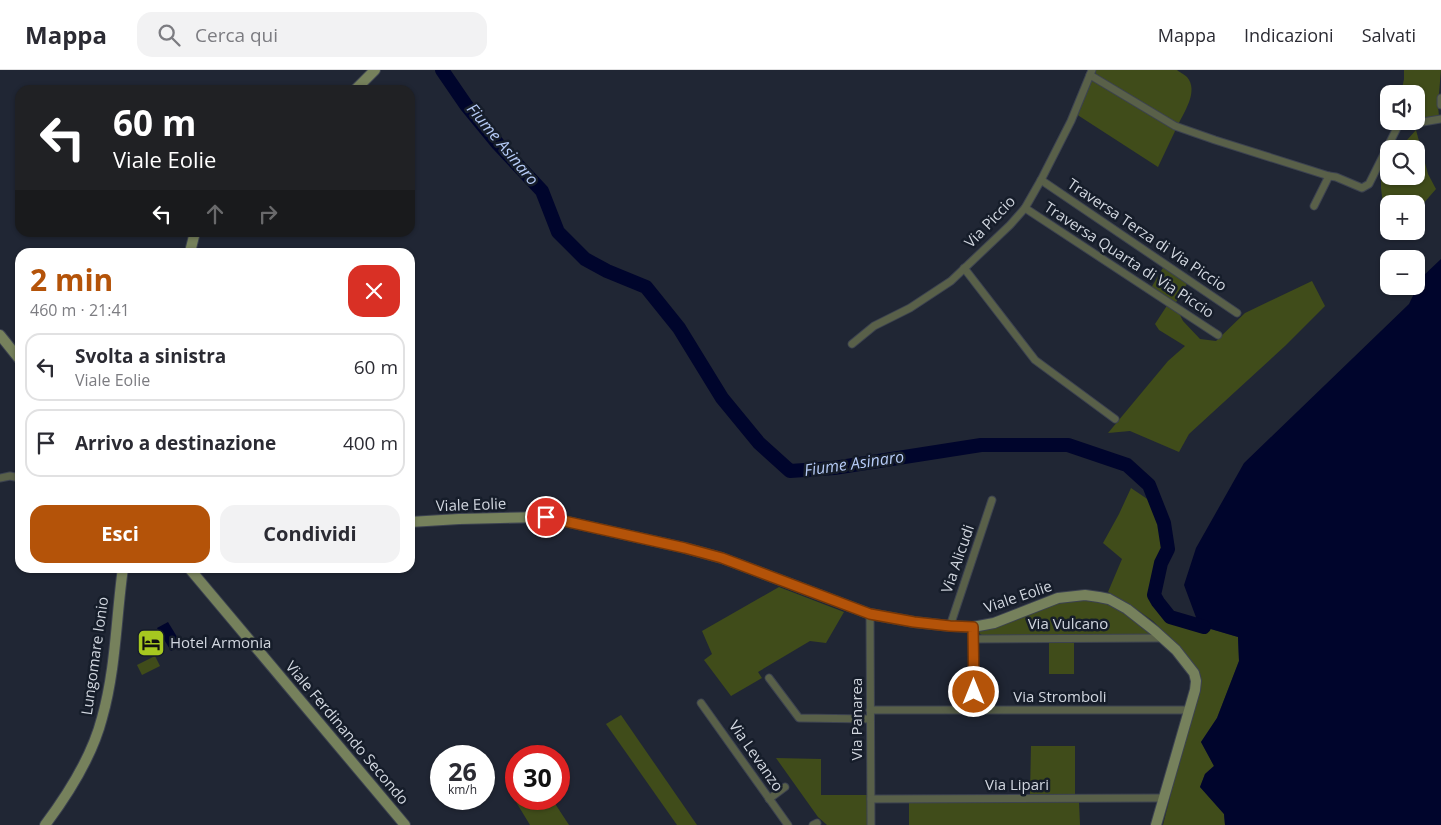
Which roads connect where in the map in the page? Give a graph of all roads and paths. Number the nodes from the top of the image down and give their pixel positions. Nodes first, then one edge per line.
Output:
1 (375, 70) edge
2 (1091, 72) edge
3 (360, 85) edge
4 (1441, 98) edge
5 (1441, 105) edge
6 (1441, 119) edge
7 (1425, 122) edge
8 (1396, 130) edge
9 (1329, 176) junction
10 (1041, 180) junction
11 (1314, 206) dead end
12 (1025, 208) junction
13 (964, 268) junction
14 (1237, 313) dead end
15 (0, 335) edge
16 (1218, 335) dead end
17 (852, 344) dead end
18 (15, 354) edge
19 (1115, 419) dead end
20 (15, 477) edge
21 (0, 478) edge
22 (992, 500) dead end
23 (415, 522) edge
24 (122, 573) edge
25 (193, 573) edge
26 (870, 614) junction
27 (950, 626) junction
28 (973, 627) junction
29 (1162, 638) junction
30 (974, 639) junction
31 (769, 678) dead end
32 (701, 703) dead end
33 (870, 710) junction
34 (974, 710) junction
35 (1189, 710) junction
36 (870, 719) junction
37 (785, 787) dead end
38 (1164, 798) junction
39 (769, 799) junction
40 (871, 799) junction
41 (45, 825) edge
42 (406, 825) edge
43 (788, 825) edge
44 (871, 825) edge
45 (1156, 825) edge

1 - 3 street
2 - 9 street
2 - 10 street, Via Piccio
4 - 5 street
6 - 7 street
8 - 9 street
9 - 11 street
10 - 12 street, Via Piccio
10 - 14 street, Traversa Terza di Via Piccio
12 - 13 street, Via Piccio
12 - 16 street, Traversa Quarta di Via Piccio
13 - 17 street, Via Piccio
13 - 19 street
15 - 18 street
20 - 21 street
22 - 27 street, Via Alicudi
23 - 26 street, Viale Eolie
24 - 41 street, Lungomare Ionio
25 - 42 street, Viale Ferdinando Secondo
26 - 27 street, Viale Eolie
26 - 33 street, Via Panarea
27 - 28 street, Viale Eolie
28 - 29 street, Viale Eolie
28 - 30 street
29 - 30 street, Via Vulcano
29 - 35 street, Viale Eolie
30 - 34 street
31 - 36 street
32 - 39 street, Via Levanzo
33 - 34 street, Via Stromboli
33 - 36 street, Via Panarea
34 - 35 street, Via Stromboli
35 - 38 street, Viale Eolie
36 - 40 street, Via Panarea
37 - 39 street
38 - 40 street, Via Lipari
38 - 45 street, Viale Eolie
39 - 43 street, Via Levanzo
40 - 44 street, Via Panarea

